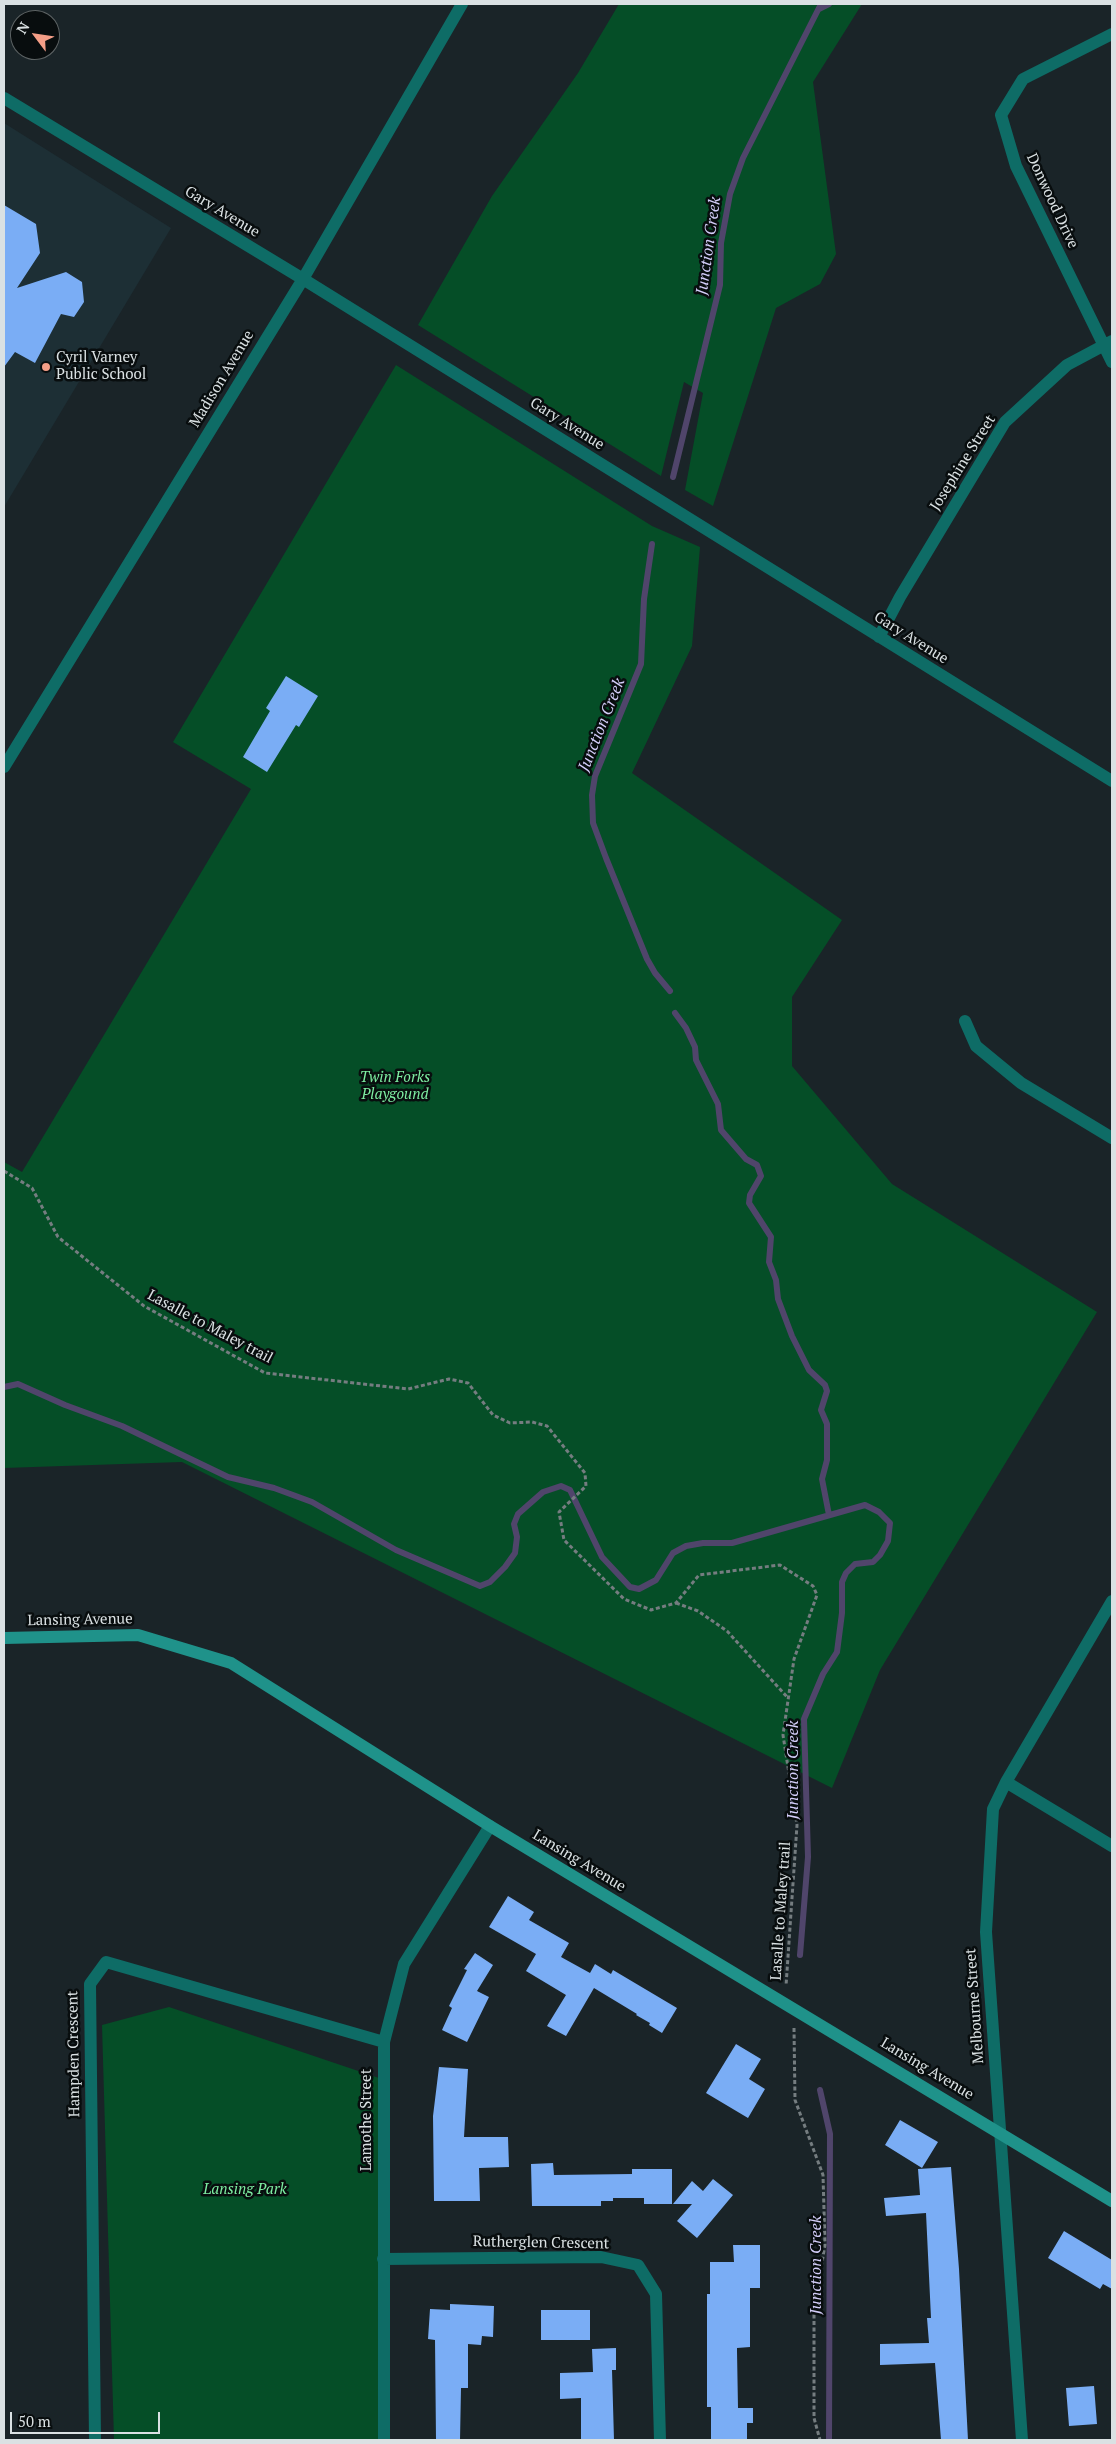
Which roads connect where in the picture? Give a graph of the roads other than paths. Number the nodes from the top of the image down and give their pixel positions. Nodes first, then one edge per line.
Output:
1 (462, 4) edge
2 (1112, 34) edge
3 (4, 98) edge
4 (302, 279) junction
5 (1108, 343) edge
6 (1112, 362) edge
7 (879, 637) junction
8 (4, 767) edge
9 (1112, 781) edge
10 (964, 1022) dead end
11 (1112, 1138) edge
12 (1112, 1601) edge
13 (4, 1638) edge
14 (1006, 1782) junction
15 (490, 1826) junction
16 (1112, 1846) edge
17 (384, 2042) junction
18 (999, 2132) junction
19 (1112, 2201) edge
20 (383, 2259) junction
21 (95, 2440) edge
22 (384, 2440) edge
23 (660, 2440) edge
24 (1022, 2440) edge

1 - 4 street, Madison Avenue
2 - 5 street, Donwood Drive
3 - 4 street, Gary Avenue
4 - 7 street, Gary Avenue
4 - 8 street, Madison Avenue
5 - 6 street, Donwood Drive
5 - 7 street, Josephine Street
7 - 9 street, Gary Avenue
10 - 11 street
12 - 14 street, Melbourne Street
13 - 15 street, Lansing Avenue
14 - 16 street
14 - 18 street, Melbourne Street
15 - 17 street, Lamothe Street
15 - 18 street, Lansing Avenue
17 - 20 street, Lamothe Street
17 - 21 street, Hampden Crescent
18 - 19 street, Lansing Avenue
18 - 24 street, Melbourne Street
20 - 22 street, Lamothe Street
20 - 23 street, Rutherglen Crescent

